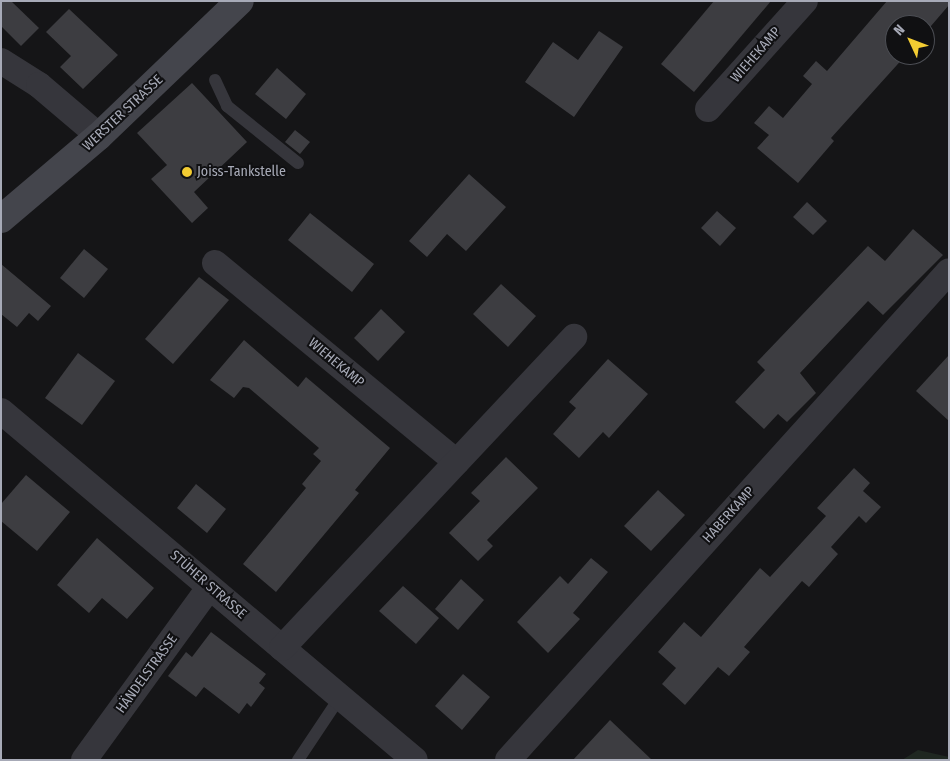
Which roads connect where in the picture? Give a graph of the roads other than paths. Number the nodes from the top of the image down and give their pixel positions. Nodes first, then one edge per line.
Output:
1 (240, 1) edge
2 (805, 1) edge
3 (1, 61) edge
4 (215, 80) dead end
5 (708, 109) dead end
6 (99, 136) junction
7 (298, 163) dead end
8 (1, 219) edge
9 (215, 263) dead end
10 (949, 271) edge
11 (574, 336) dead end
12 (1, 411) edge
13 (456, 462) junction
14 (209, 588) junction
15 (282, 648) junction
16 (340, 697) junction
17 (84, 760) edge
18 (298, 760) edge
19 (415, 760) edge
20 (508, 760) edge

1 - 6 main road, WERSTER STRASSE
2 - 5 street, WIEHEKAMP
3 - 6 street
4 - 7 lane
6 - 8 main road, WERSTER STRASSE
9 - 13 street, WIEHEKAMP
10 - 20 street, HABERKAMP
11 - 13 street
12 - 14 street, STÜHER STRASSE
13 - 15 street
14 - 15 street, STÜHER STRASSE
14 - 17 street, HÄNDELSTRASSE
15 - 16 street, STÜHER STRASSE
16 - 18 lane
16 - 19 street, STÜHER STRASSE

